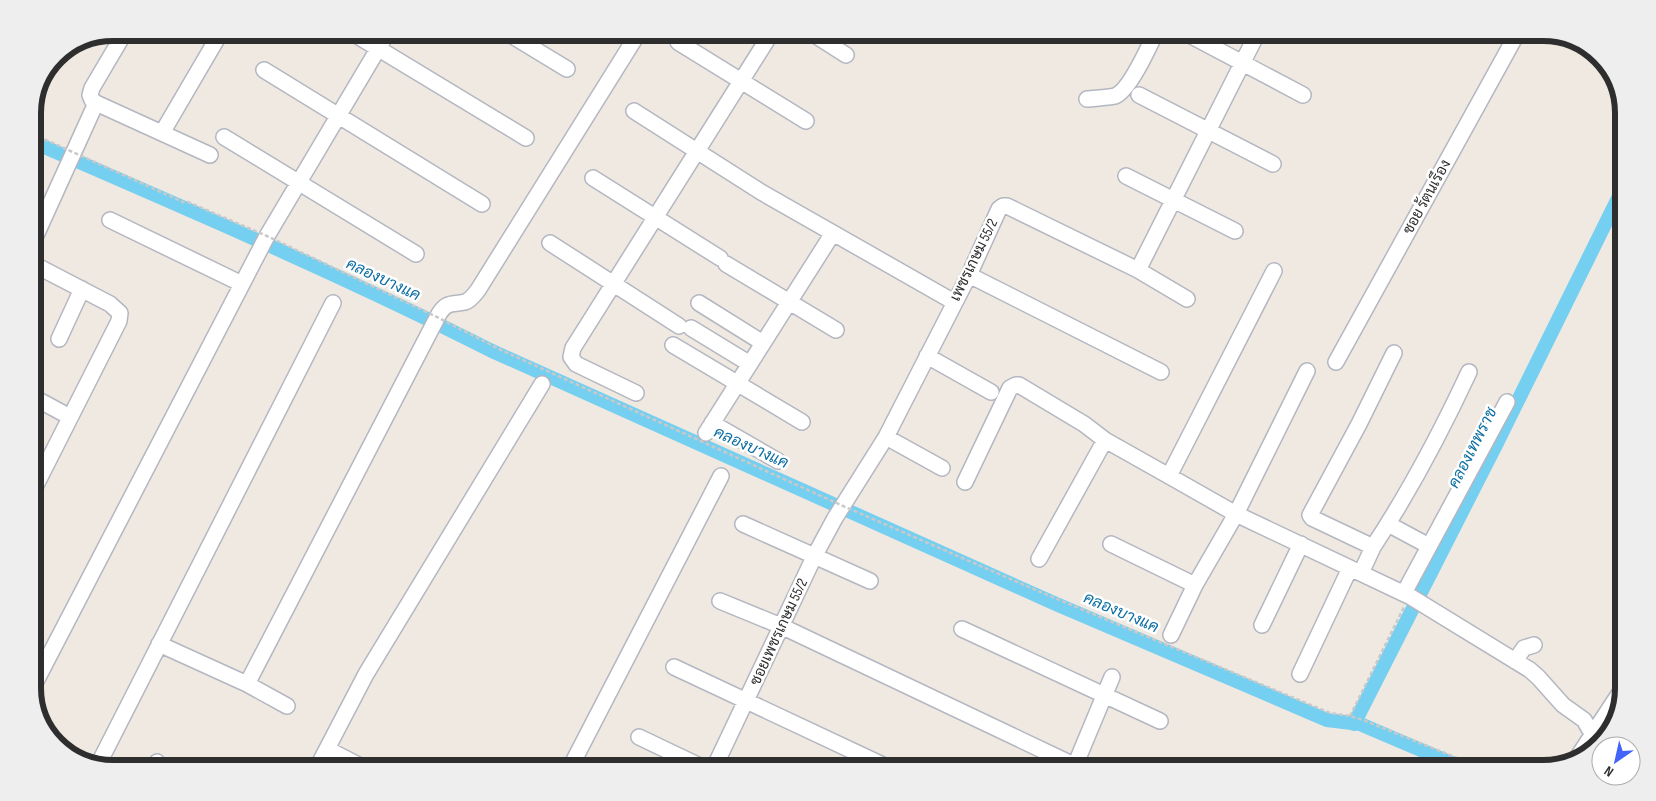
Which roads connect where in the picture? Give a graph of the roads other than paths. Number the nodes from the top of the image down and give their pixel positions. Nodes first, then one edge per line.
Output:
1 (120, 41) edge
2 (216, 41) edge
3 (365, 41) edge
4 (383, 41) edge
5 (521, 41) edge
6 (633, 41) edge
7 (766, 41) edge
8 (824, 41) edge
9 (1151, 41) edge
10 (1201, 41) edge
11 (1254, 41) edge
12 (1513, 41) edge
13 (678, 42) dead end
14 (378, 49) junction
15 (846, 55) dead end
16 (1243, 64) junction
17 (567, 69) dead end
18 (264, 70) dead end
19 (742, 80) junction
20 (1139, 95) dead end
21 (1303, 95) dead end
22 (1086, 99) dead end
23 (96, 103) junction
24 (634, 111) dead end
25 (338, 115) junction
26 (806, 121) dead end
27 (162, 132) junction
28 (1208, 132) junction
29 (224, 136) dead end
30 (526, 138) dead end
31 (697, 150) junction
32 (210, 154) dead end
33 (1273, 164) dead end
34 (1126, 176) dead end
35 (593, 178) dead end
36 (299, 182) junction
37 (1173, 200) junction
38 (482, 204) dead end
39 (656, 217) junction
40 (110, 220) dead end
41 (41, 224) edge
42 (1235, 231) dead end
43 (833, 233) junction
44 (550, 243) dead end
45 (416, 254) dead end
46 (41, 268) edge
47 (1138, 270) junction
48 (1274, 271) dead end
49 (969, 275) junction
50 (242, 284) junction
51 (614, 284) junction
52 (82, 289) junction
53 (1187, 299) dead end
54 (954, 302) junction
55 (333, 303) dead end
56 (699, 303) dead end
57 (789, 303) junction
58 (836, 330) dead end
59 (58, 339) dead end
60 (764, 343) junction
61 (673, 345) dead end
62 (1394, 354) dead end
63 (927, 356) junction
64 (1336, 362) dead end
65 (750, 364) junction
66 (1307, 371) dead end
67 (1161, 372) dead end
68 (1469, 372) dead end
69 (542, 384) dead end
70 (738, 384) junction
71 (991, 392) dead end
72 (636, 393) dead end
73 (41, 401) edge
74 (1507, 402) dead end
75 (70, 417) junction
76 (802, 422) dead end
77 (886, 437) junction
78 (1104, 440) junction
79 (778, 461) dead end
80 (942, 468) dead end
81 (41, 475) edge
82 (721, 476) dead end
83 (1169, 476) junction
84 (965, 482) dead end
85 (842, 507) joint
86 (1236, 514) junction
87 (744, 524) dead end
88 (1388, 524) junction
89 (1111, 544) dead end
90 (1300, 544) junction
91 (1429, 546) junction
92 (1373, 547) junction
93 (815, 555) junction
94 (1039, 559) dead end
95 (1356, 570) junction
96 (870, 581) dead end
97 (1195, 585) junction
98 (1408, 595) junction
99 (720, 601) dead end
100 (1262, 625) dead end
101 (781, 626) junction
102 (962, 629) dead end
103 (1171, 634) dead end
104 (159, 644) junction
105 (1534, 645) dead end
106 (1515, 661) junction
107 (674, 667) dead end
108 (41, 672) edge
109 (1300, 674) dead end
110 (1112, 677) dead end
111 (247, 684) junction
112 (1105, 696) junction
113 (747, 700) junction
114 (287, 706) dead end
115 (1610, 710) edge
116 (1160, 721) dead end
117 (1592, 736) edge
118 (1595, 736) edge
119 (639, 737) dead end
120 (327, 749) junction
121 (101, 758) edge
122 (321, 760) edge
123 (348, 760) edge
124 (574, 760) edge
125 (687, 760) edge
126 (718, 760) edge
127 (872, 760) edge
128 (1060, 760) edge
129 (1080, 760) edge

1 - 23 street
2 - 27 street
3 - 14 street
4 - 14 street
5 - 17 street
6 - 111 street
7 - 19 street
8 - 15 street
9 - 22 street
10 - 16 street
11 - 16 street
12 - 64 street, ซอย ร้ตนเรึอง
13 - 19 street
14 - 25 street
14 - 30 street
16 - 21 street
16 - 28 street
18 - 25 street
19 - 26 street
19 - 31 street
20 - 28 street
23 - 27 street
23 - 41 street
24 - 31 street
25 - 36 street
25 - 38 street
27 - 32 street
28 - 33 street
28 - 37 street
29 - 36 street
31 - 39 street
31 - 43 street
34 - 37 street
35 - 39 street
36 - 45 street
36 - 50 street
37 - 42 street
37 - 47 street
39 - 51 street
39 - 57 street
40 - 50 street
43 - 54 street
43 - 57 street
44 - 51 street
46 - 52 street
47 - 49 street, เพชรเกษม 55/2
47 - 53 street, เพชรเกษม 55/2
48 - 83 street
49 - 54 street, เพชรเกษม 55/2
49 - 67 street
50 - 108 street
51 - 65 street
51 - 72 street
52 - 59 street
52 - 75 street
54 - 63 street, เพชรเกษม 55/2
55 - 104 street
56 - 60 street
57 - 58 street
57 - 60 street
60 - 65 street
61 - 70 street
62 - 92 street
63 - 71 street
63 - 77 street, เพชรเกษม 55/2
65 - 70 street
66 - 86 street
68 - 88 street
69 - 120 street
70 - 76 street
70 - 79 street
73 - 75 street
74 - 91 street
75 - 81 street
77 - 80 street
77 - 85 street, เพชรเกษม 55/2
78 - 83 street
78 - 84 street
78 - 94 street
82 - 124 street
83 - 86 street
85 - 93 street, ซอยเพชรเกษม 55/2
86 - 90 street
86 - 97 street
87 - 93 street
88 - 91 street
88 - 92 street
89 - 97 street
90 - 95 street
90 - 100 street
91 - 98 street
92 - 95 street
93 - 96 street
93 - 101 street, ซอยเพชรเกษม 55/2
95 - 98 street
95 - 109 street
97 - 103 street
98 - 106 street
99 - 101 street
101 - 113 street, ซอยเพชรเกษม 55/2
101 - 128 street
102 - 112 street
104 - 111 street
104 - 121 street
105 - 106 street
106 - 117 street
107 - 113 street
110 - 112 street
111 - 114 street
112 - 116 street
112 - 129 street
113 - 126 street, ซอยเพชรเกษม 55/2
113 - 127 street
115 - 118 street
119 - 125 street
120 - 122 street
120 - 123 street

